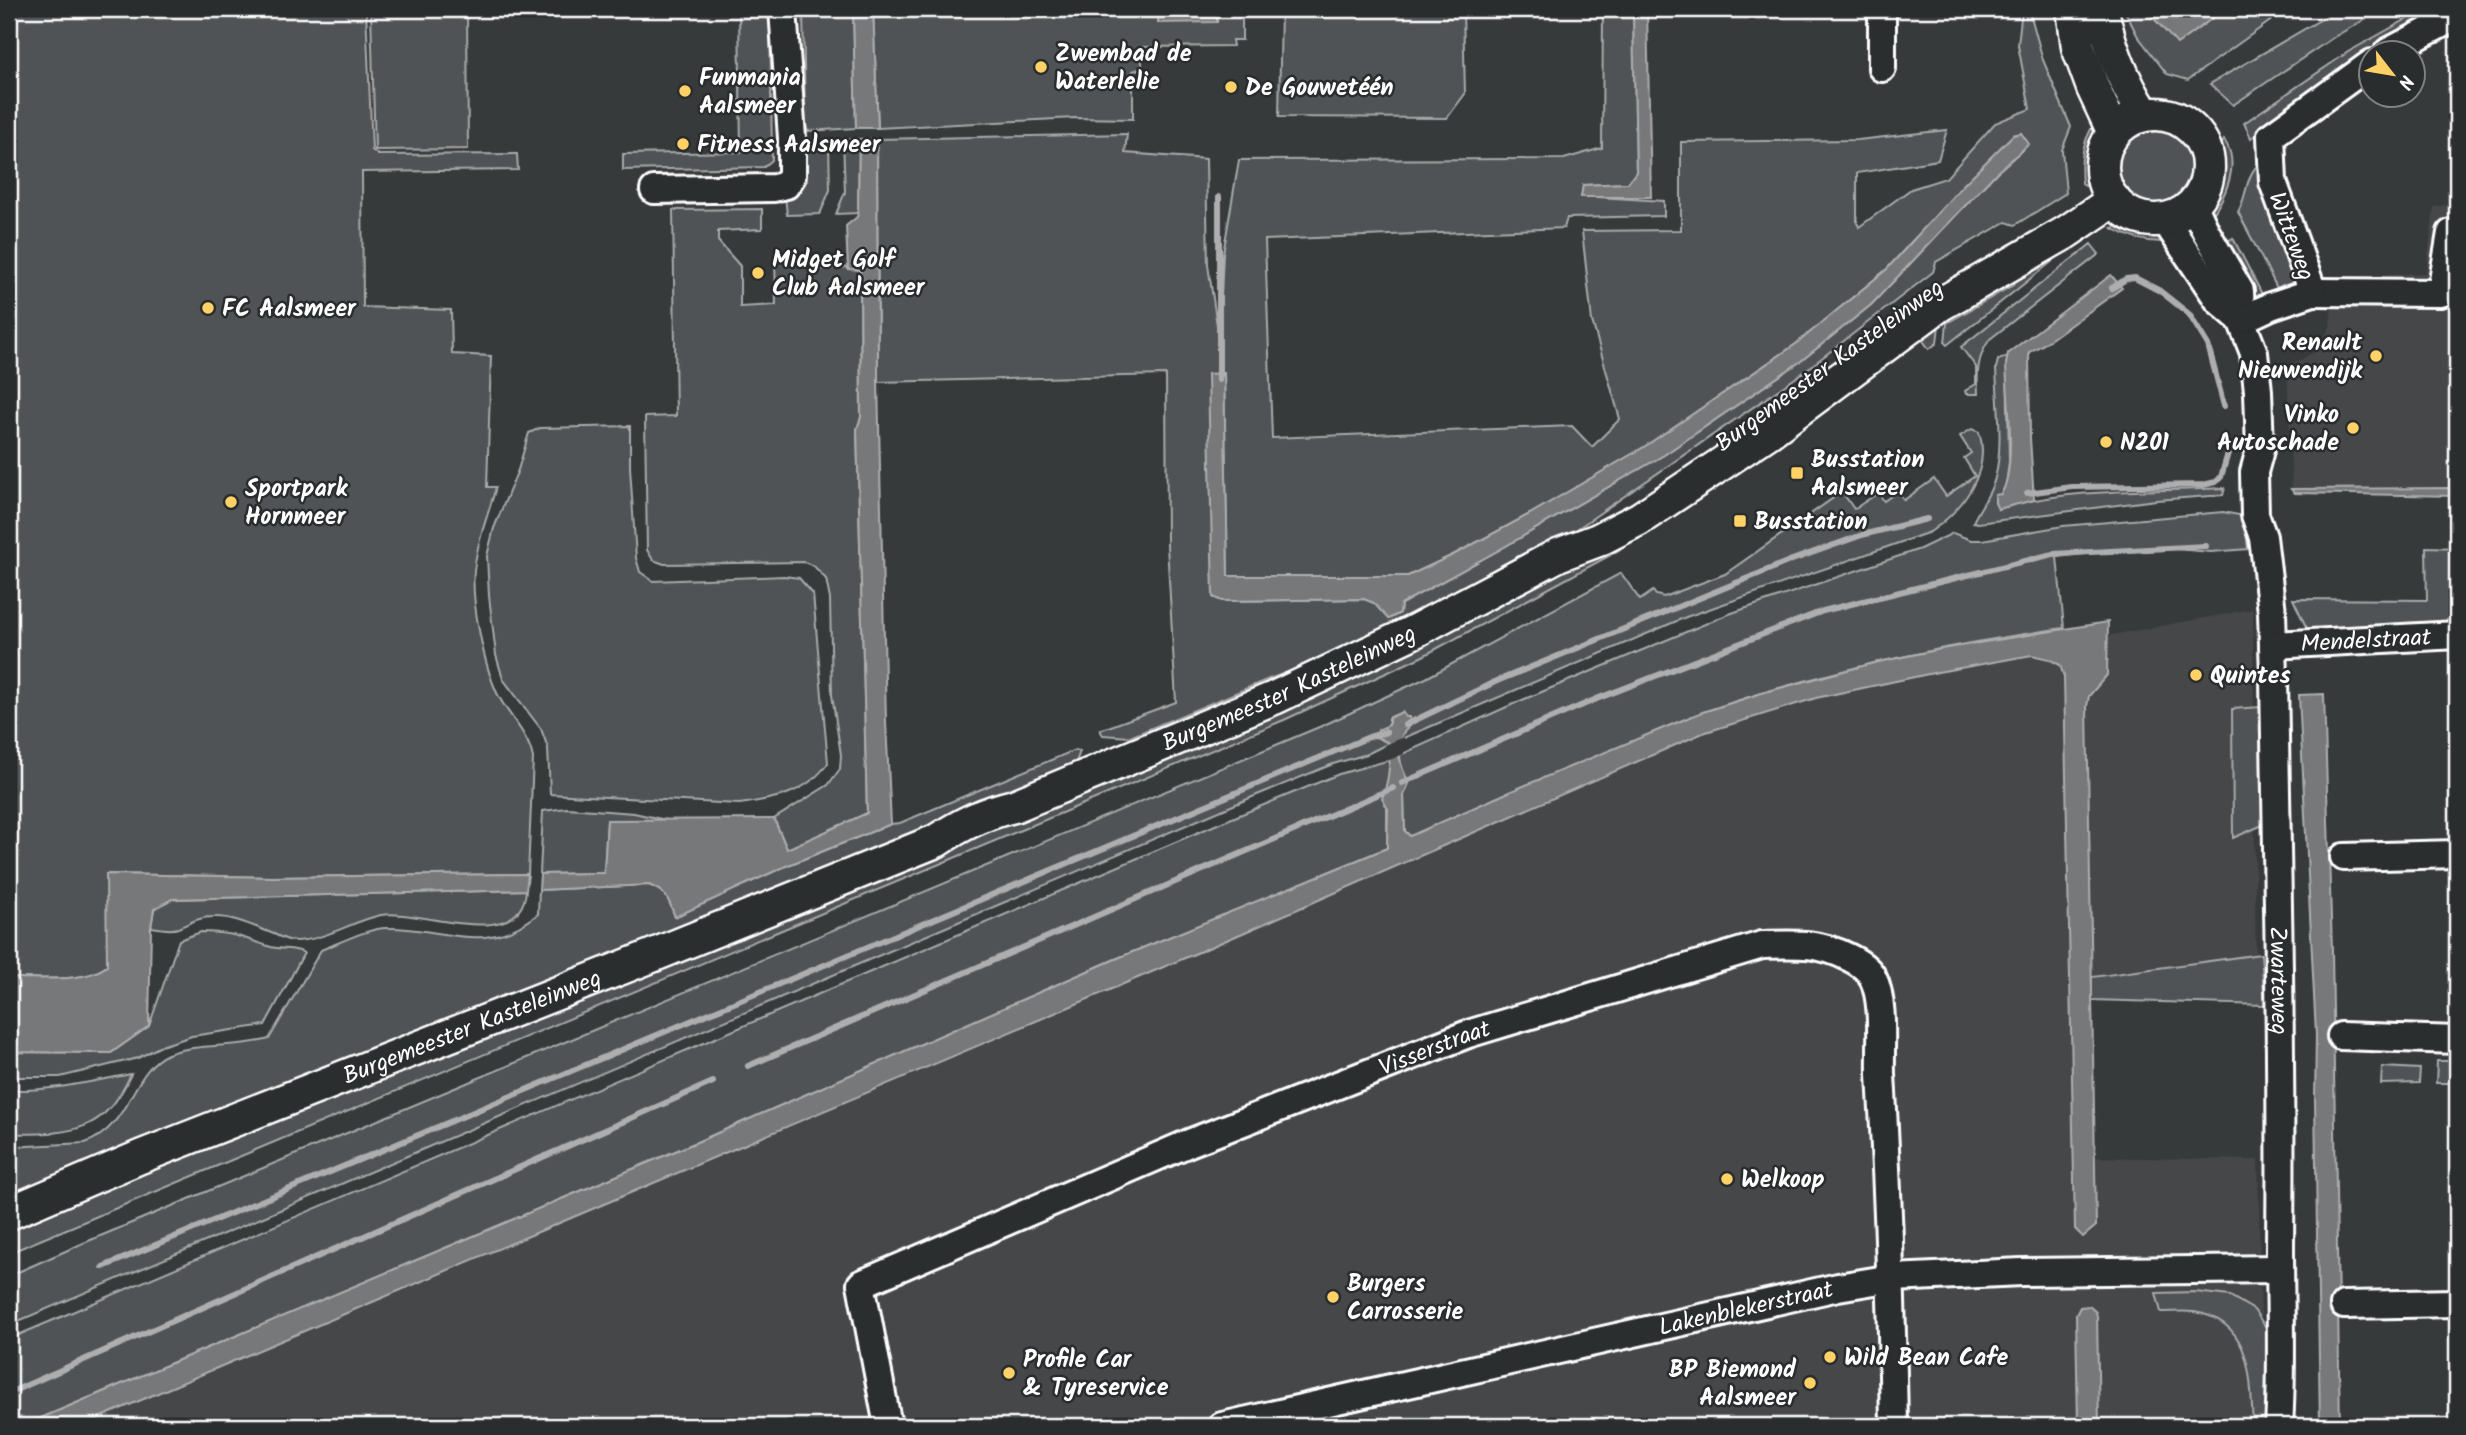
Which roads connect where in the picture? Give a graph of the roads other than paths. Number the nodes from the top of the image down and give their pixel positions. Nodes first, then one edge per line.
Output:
1 (783, 9) edge
2 (1882, 9) edge
3 (2073, 9) edge
4 (2102, 9) edge
5 (2457, 16) edge
6 (2415, 38) edge
7 (1882, 68) dead end
8 (2358, 72) edge
9 (2144, 114) junction
10 (2114, 133) junction
11 (654, 190) dead end
12 (2108, 190) junction
13 (2193, 204) junction
14 (2164, 219) junction
15 (2457, 233) edge
16 (2313, 292) junction
17 (2241, 320) junction
18 (2457, 635) edge
19 (2273, 645) junction
20 (2457, 854) edge
21 (2344, 857) dead end
22 (2341, 1036) dead end
23 (2457, 1041) edge
24 (9, 1213) edge
25 (2280, 1269) junction
26 (1892, 1278) junction
27 (2457, 1303) edge
28 (2344, 1305) dead end
29 (888, 1426) edge
30 (1222, 1426) edge
31 (1894, 1426) edge
32 (2279, 1426) edge

1 - 11 street
2 - 7 street
3 - 10 main road
4 - 9 main road
5 - 6 street
8 - 16 street, Witteweg
9 - 10 main road
9 - 13 main road
10 - 12 main road
12 - 14 main road
12 - 24 main road, Burgemeester Kasteleinweg
13 - 14 main road
13 - 17 street, Zwarteweg
14 - 17 street, Zwarteweg
15 - 16 street, Witteweg
16 - 17 street, Witteweg
17 - 19 street, Zwarteweg
18 - 19 street, Mendelstraat
19 - 25 street, Zwarteweg
20 - 21 street
22 - 23 street
25 - 26 street, Lakenblekerstraat
25 - 32 street, Zwarteweg
26 - 29 street, Visserstraat
26 - 30 street, Lakenblekerstraat
26 - 31 street
27 - 28 street

